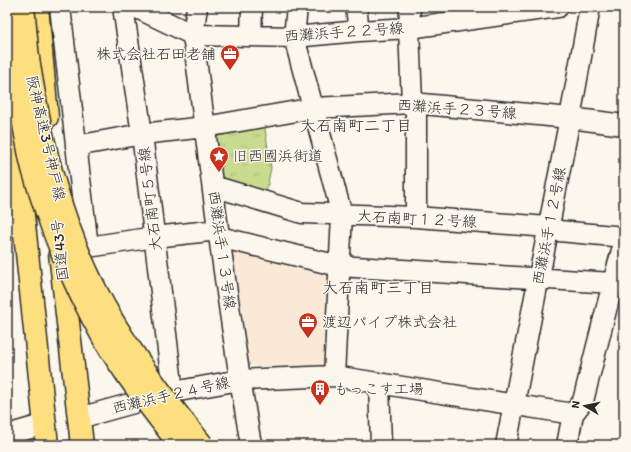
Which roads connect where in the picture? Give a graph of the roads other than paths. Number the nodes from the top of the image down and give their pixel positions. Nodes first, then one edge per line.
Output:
1 (23, 7) edge
2 (36, 7) edge
3 (60, 7) edge
4 (123, 7) edge
5 (135, 7) edge
6 (197, 7) edge
7 (252, 7) edge
8 (297, 7) edge
9 (356, 7) edge
10 (410, 7) edge
11 (558, 7) edge
12 (590, 7) edge
13 (7, 9) edge
14 (160, 13) edge
15 (409, 28) junction
16 (358, 31) junction
17 (193, 35) junction
18 (251, 36) junction
19 (294, 37) junction
20 (7, 86) edge
21 (412, 102) junction
22 (314, 108) junction
23 (570, 118) junction
24 (624, 126) edge
25 (205, 127) junction
26 (142, 134) junction
27 (76, 146) junction
28 (213, 186) junction
29 (342, 214) junction
30 (416, 217) junction
31 (16, 226) edge
32 (548, 227) junction
33 (219, 233) junction
34 (155, 237) junction
35 (624, 237) edge
36 (624, 243) edge
37 (88, 247) junction
38 (339, 266) junction
39 (538, 279) junction
40 (63, 280) junction
41 (612, 283) junction
42 (334, 376) junction
43 (240, 380) junction
44 (379, 383) junction
45 (172, 392) junction
46 (513, 405) junction
47 (573, 414) junction
48 (79, 418) junction
49 (7, 435) edge
50 (46, 435) edge
51 (82, 445) edge
52 (180, 445) edge
53 (202, 445) edge
54 (252, 445) edge
55 (381, 445) edge
56 (506, 445) edge
57 (567, 445) edge

1 - 53 highway, 阪神高速3号神戸線, bridge
2 - 40 highway, 国道43号
3 - 27 street
4 - 26 street, 大石南町５号線
5 - 14 street, 西灘浜手２２号線
6 - 17 street, 西灘浜手１３号線
7 - 18 street
8 - 19 street
9 - 16 street
10 - 15 street
11 - 15 street, 西灘浜手２２号線
12 - 23 street, 西灘浜手１２号線
13 - 52 highway, 阪神高速3号神戸線, bridge
14 - 17 street, 西灘浜手２２号線
15 - 16 street, 西灘浜手２２号線
15 - 21 street
16 - 19 street, 西灘浜手２２号線
17 - 18 street, 西灘浜手２２号線
17 - 25 street, 西灘浜手１３号線
18 - 19 street, 西灘浜手２２号線
19 - 22 street
20 - 31 highway
21 - 22 street, 西灘浜手２３号線
21 - 23 street, 西灘浜手２３号線
21 - 30 street
22 - 25 street, 西灘浜手２３号線
22 - 29 street
23 - 24 street, 西灘浜手２３号線
23 - 32 street, 西灘浜手１２号線
25 - 26 street, 西灘浜手２３号線
25 - 28 street, 西灘浜手１３号線
26 - 27 street, 西灘浜手２３号線
26 - 34 street, 大石南町５号線
27 - 37 street
28 - 29 street, 大石南町１２号線
28 - 33 street, 西灘浜手１３号線
29 - 30 street, 大石南町１２号線
29 - 38 street
30 - 32 street, 大石南町１２号線
31 - 50 highway
32 - 35 street, 大石南町１２号線
32 - 39 street, 西灘浜手１２号線
33 - 34 street
33 - 38 street
33 - 43 street, 西灘浜手１３号線
34 - 37 street
34 - 45 street, 大石南町５号線
36 - 41 street
37 - 40 street
38 - 39 street
38 - 42 street
39 - 41 street
39 - 46 street, 西灘浜手１２号線
40 - 48 highway, 国道43号
41 - 47 street
42 - 43 street, 西灘浜手２４号線
42 - 44 street, 西灘浜手２４号線
43 - 45 street, 西灘浜手２４号線
43 - 54 street, 西灘浜手１３号線
44 - 46 street, 西灘浜手２４号線
44 - 55 street
45 - 48 street, 西灘浜手２４号線
46 - 47 street, 西灘浜手２４号線
46 - 56 street, 西灘浜手１２号線
47 - 57 street
48 - 51 highway, 国道43号
49 - 50 street

